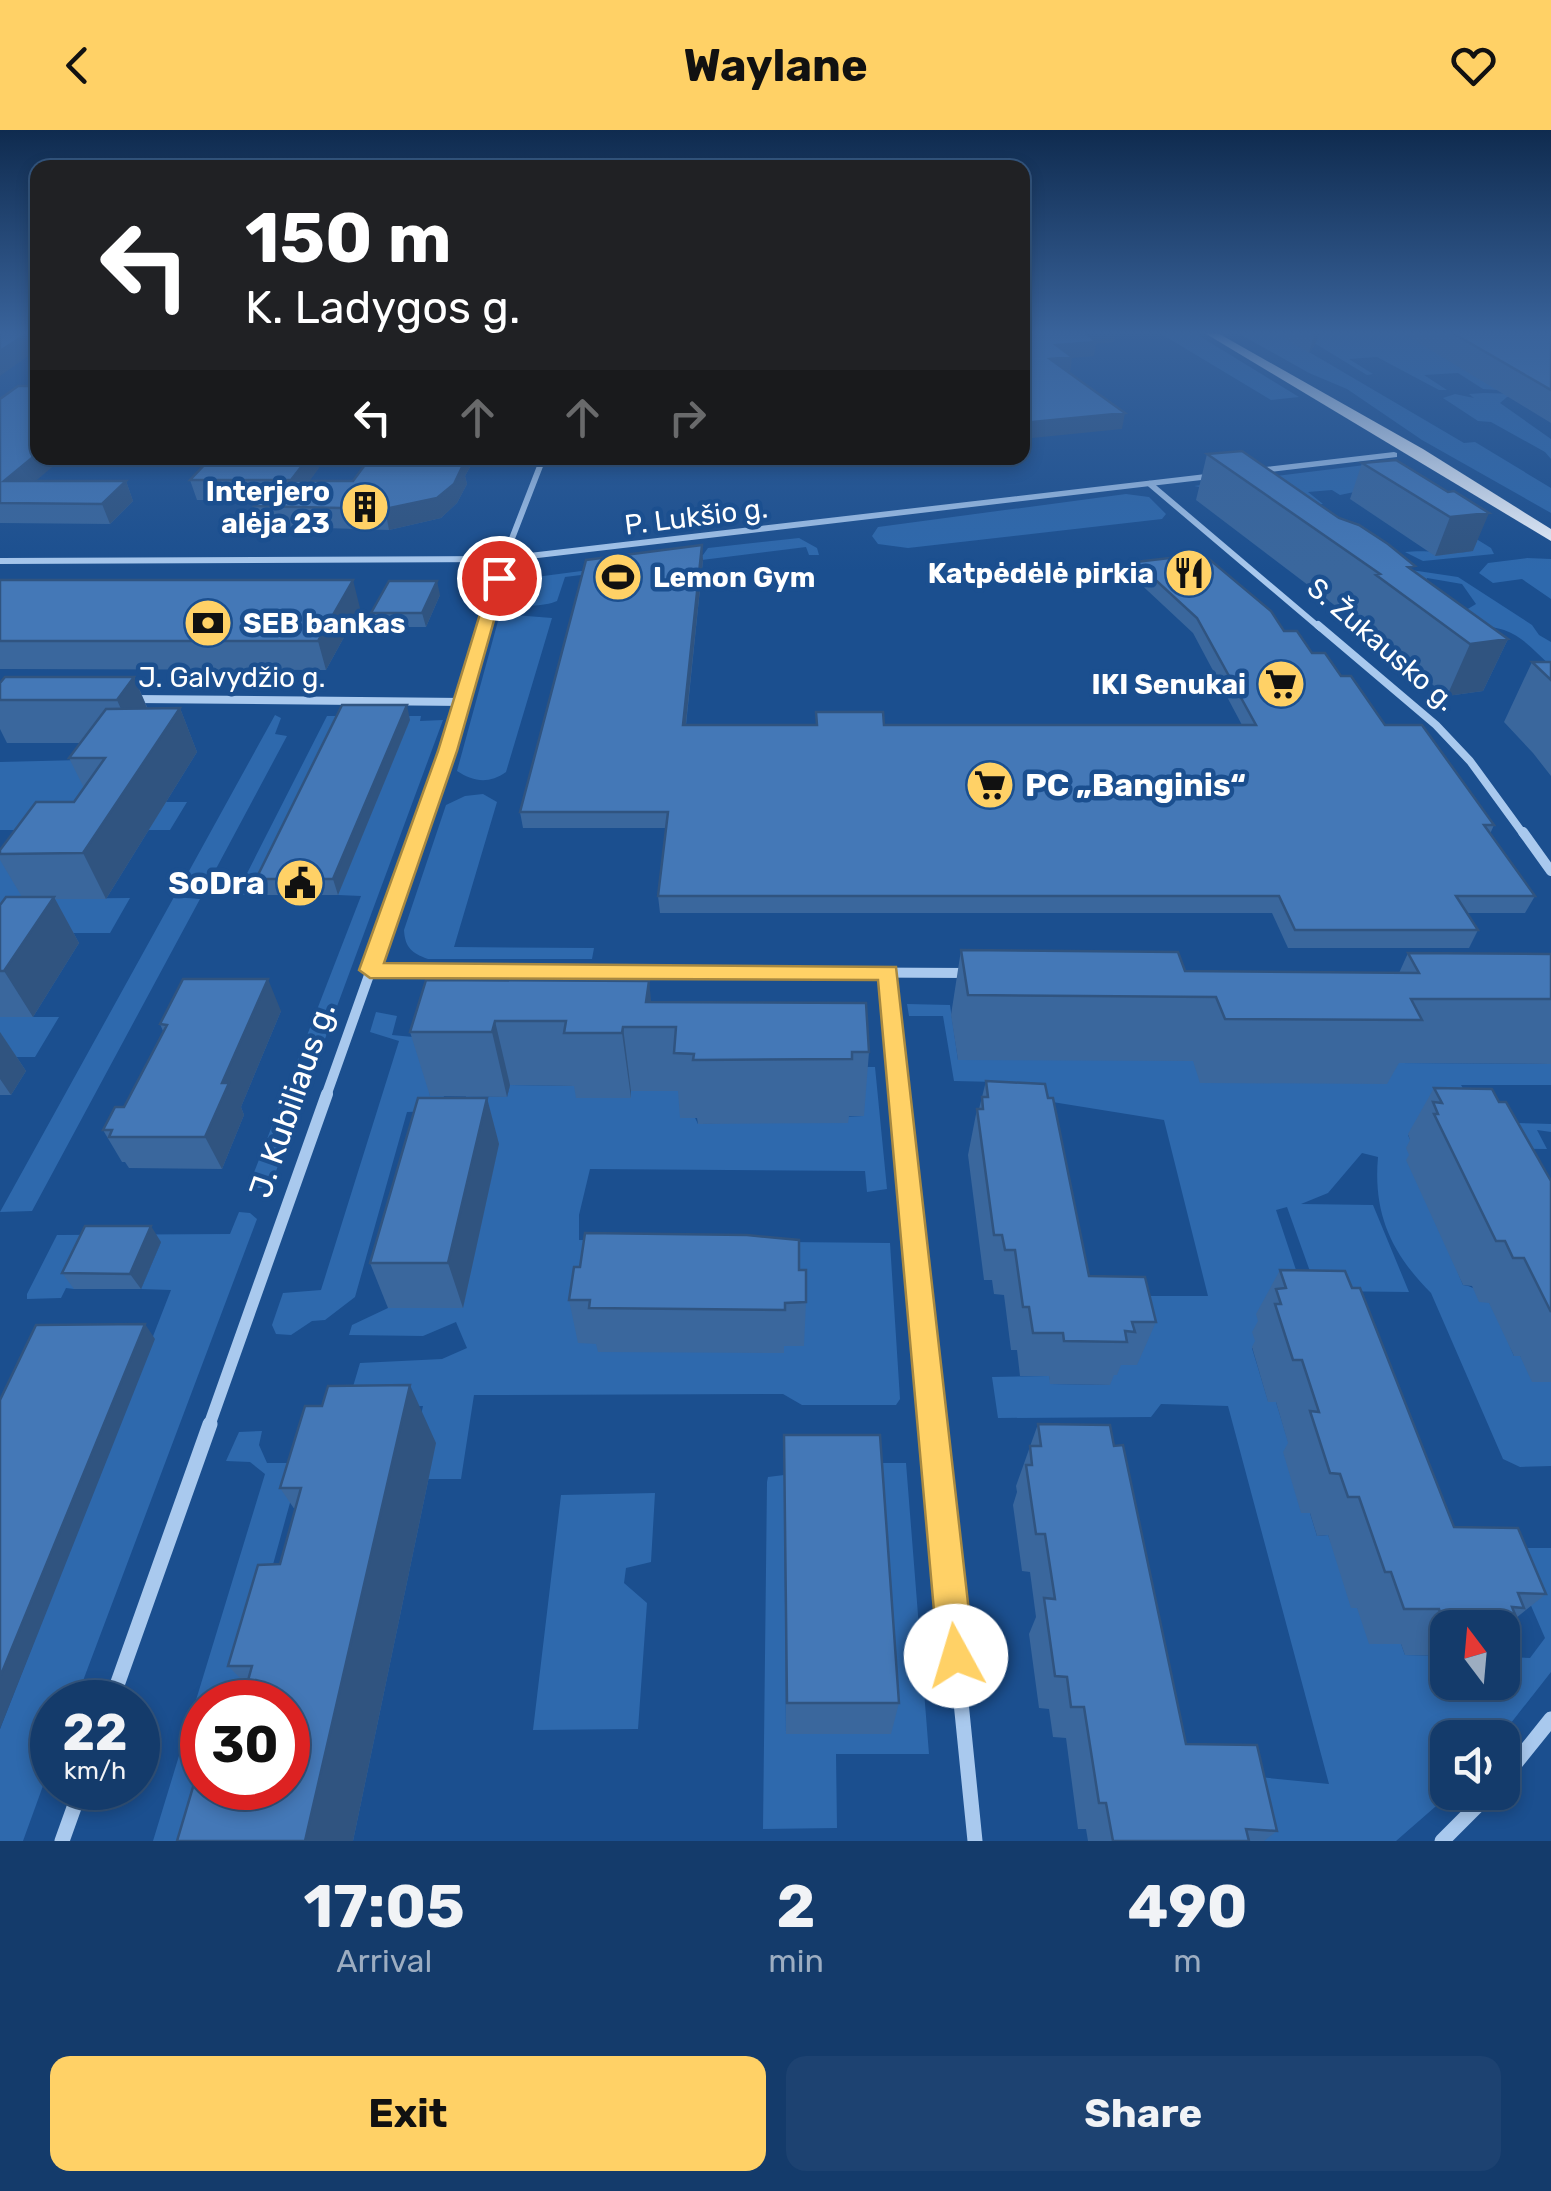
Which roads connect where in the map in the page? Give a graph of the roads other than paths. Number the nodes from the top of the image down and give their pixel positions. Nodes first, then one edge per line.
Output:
1 (1336, 412) edge
2 (1344, 412) edge
3 (1418, 452) junction
4 (1394, 454) junction
5 (539, 465) edge
6 (1150, 484) junction
7 (1551, 537) edge
8 (504, 558) junction
9 (0, 560) edge
10 (120, 699) edge
11 (464, 702) junction
12 (1551, 871) edge
13 (370, 970) junction
14 (888, 972) junction
15 (985, 973) edge
16 (119, 1680) edge
17 (1551, 1719) edge
18 (1520, 1758) edge
19 (73, 1810) edge
20 (1473, 1810) edge
21 (62, 1841) edge
22 (975, 1841) edge
23 (1442, 1841) edge

1 - 4 main road
2 - 3 main road
3 - 4 main road
3 - 7 main road
4 - 6 street, P. Lukšio g.
4 - 7 main road
5 - 8 street, J. Kubiliaus g.
6 - 8 street, P. Lukšio g.
6 - 12 street, S. Žukausko g.
8 - 9 street, P. Lukšio g.
8 - 11 street, J. Kubiliaus g.
10 - 11 street, J. Galvydžio g.
11 - 13 street, J. Kubiliaus g.
13 - 14 street
13 - 16 street, J. Kubiliaus g.
14 - 15 street
14 - 22 street
17 - 18 street
19 - 21 street
20 - 23 street

